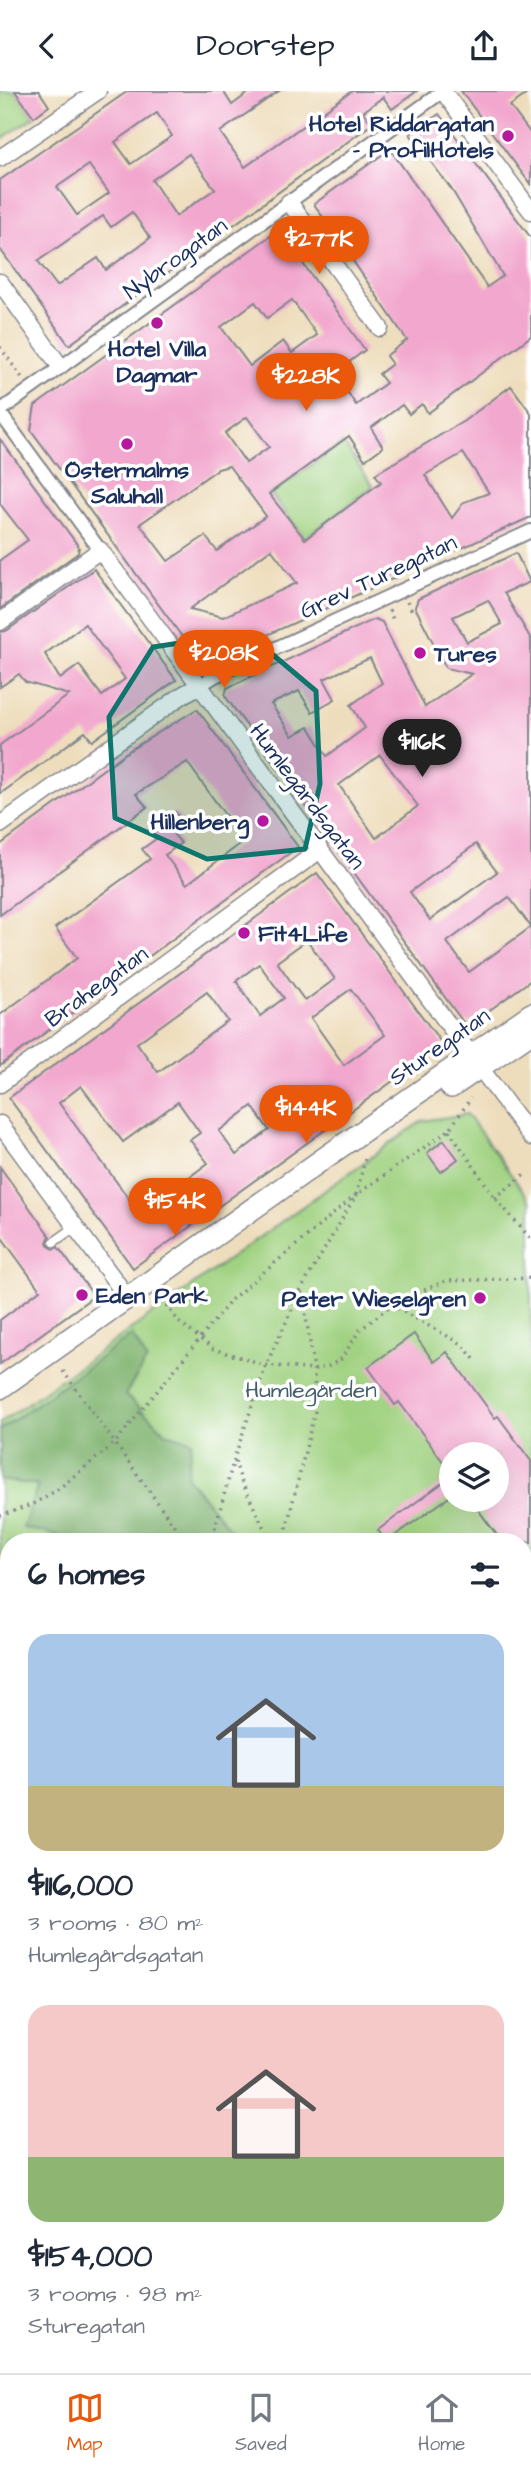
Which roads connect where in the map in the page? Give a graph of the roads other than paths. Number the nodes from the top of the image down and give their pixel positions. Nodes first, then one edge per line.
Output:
1 (98, 91) edge
2 (443, 91) edge
3 (0, 158) edge
4 (289, 202) junction
5 (531, 211) edge
6 (0, 282) edge
7 (380, 328) dead end
8 (60, 366) junction
9 (0, 412) edge
10 (531, 531) edge
11 (100, 550) junction
12 (0, 622) edge
13 (199, 686) junction
14 (0, 825) edge
15 (320, 850) junction
16 (531, 1014) edge
17 (531, 1033) edge
18 (477, 1062) junction
19 (0, 1084) edge
20 (0, 1124) edge
21 (531, 1137) edge
22 (75, 1227) junction
23 (54, 1242) dead end
24 (127, 1297) junction
25 (0, 1388) edge
26 (0, 1405) edge

1 - 3 street
2 - 4 street, Nybrogatan
2 - 5 street
4 - 7 street
4 - 8 street, Nybrogatan
6 - 8 street
8 - 9 street, Nybrogatan
9 - 11 street, Humlegårdsgatan
10 - 13 street, Grev Turegatan
11 - 12 street
11 - 13 street, Humlegårdsgatan
13 - 14 street, Grev Turegatan
13 - 15 street, Humlegårdsgatan
15 - 18 street, Humlegårdsgatan
15 - 19 street, Brahegatan
16 - 18 street, Sturegatan
17 - 18 street, Sturegatan
18 - 21 street, Humlegårdsgatan
18 - 24 street, Sturegatan
18 - 26 street, Sturegatan
20 - 22 street
22 - 23 lane
22 - 24 street
24 - 25 street, Sturegatan

